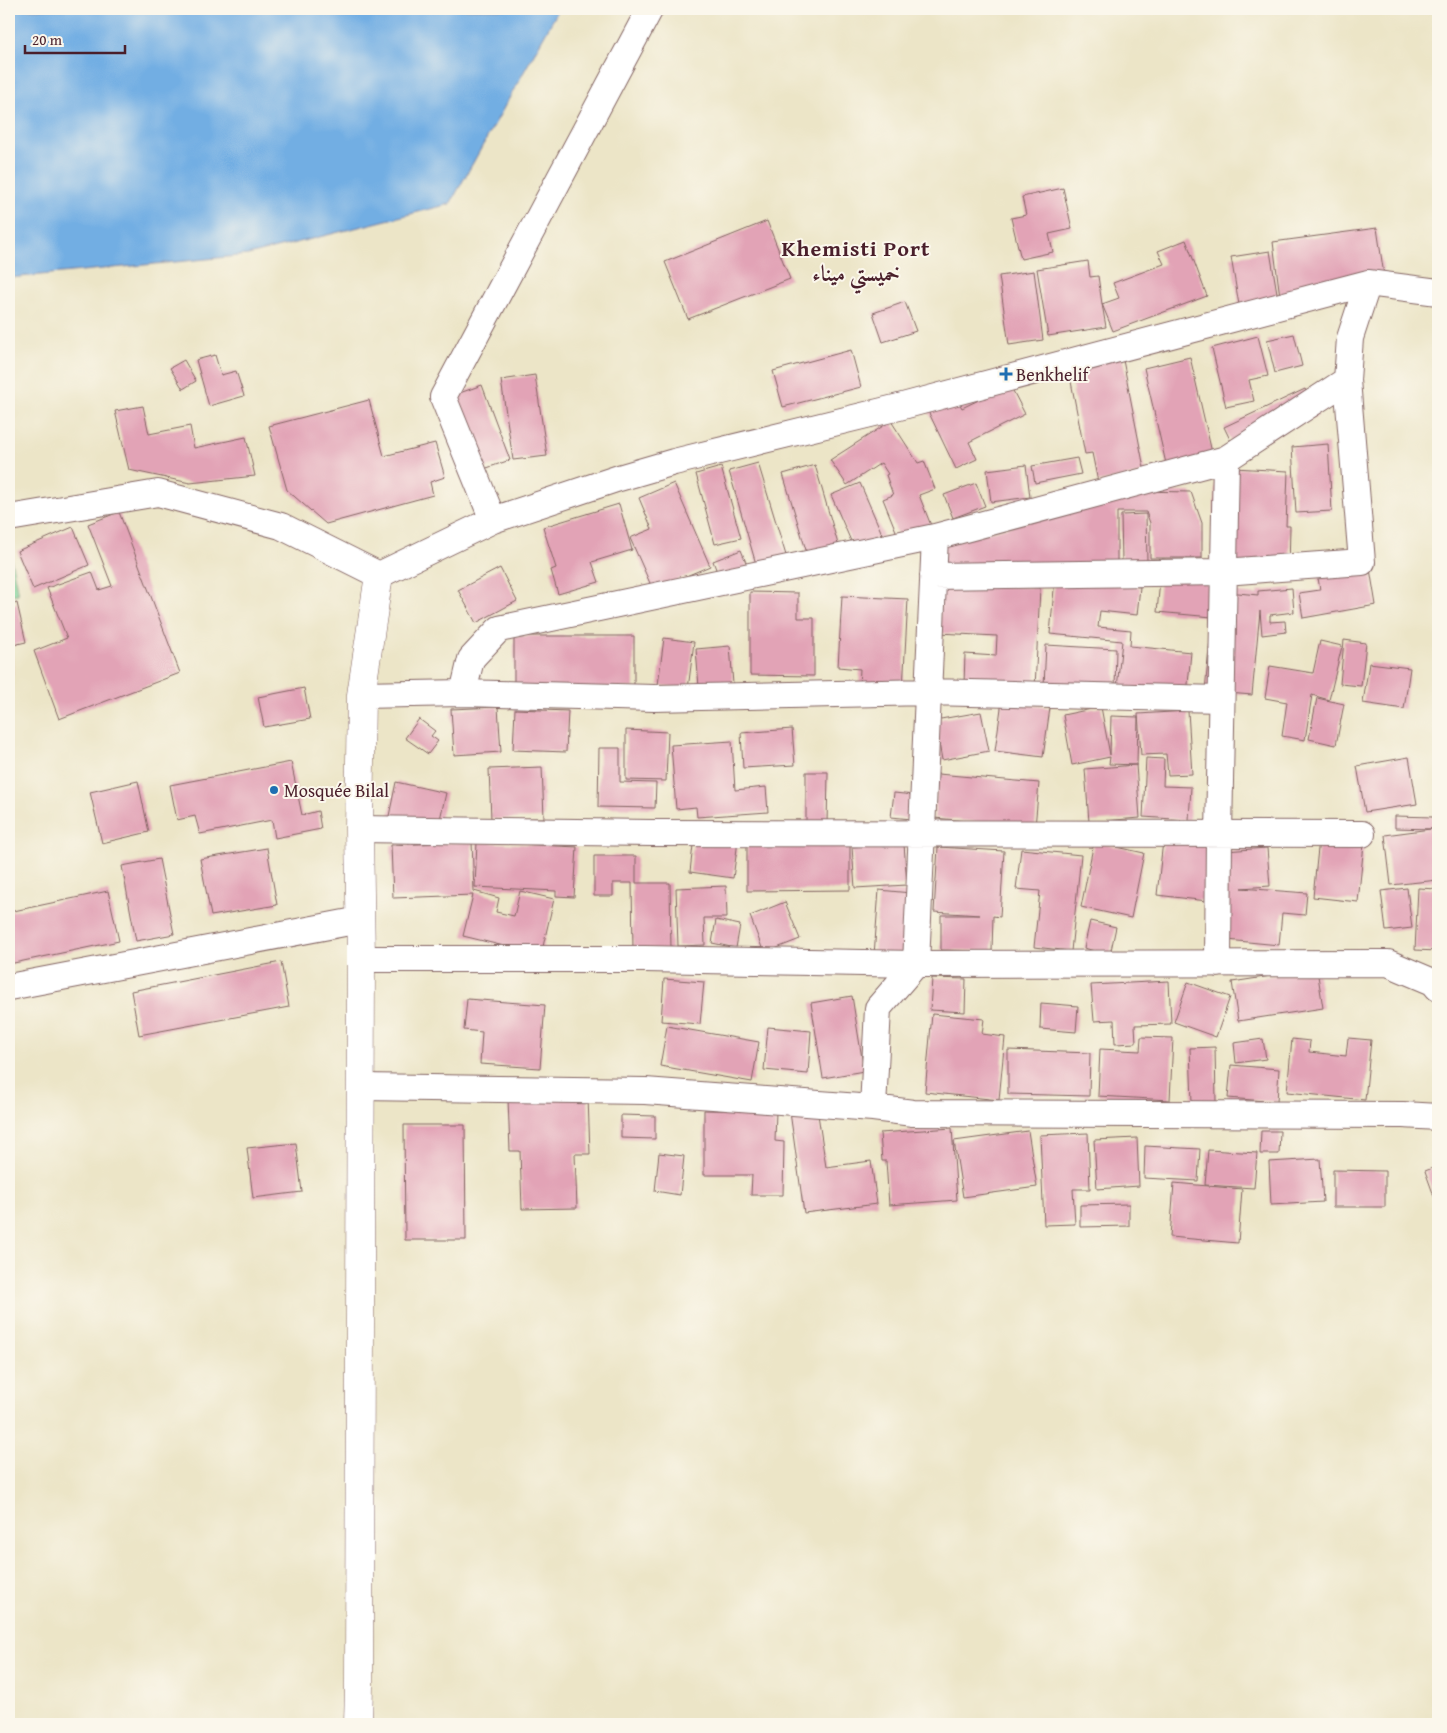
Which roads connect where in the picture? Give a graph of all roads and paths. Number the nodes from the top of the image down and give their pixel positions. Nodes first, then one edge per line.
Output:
1 (650, 9) edge
2 (1368, 284) junction
3 (1438, 292) edge
4 (1347, 380) junction
5 (1226, 459) junction
6 (9, 518) edge
7 (493, 520) junction
8 (935, 537) junction
9 (1224, 572) junction
10 (379, 575) junction
11 (933, 576) junction
12 (928, 692) junction
13 (463, 693) junction
14 (362, 695) junction
15 (1221, 699) junction
16 (359, 829) junction
17 (922, 832) junction
18 (1362, 834) dead end
19 (1219, 835) junction
20 (360, 920) junction
21 (361, 959) junction
22 (916, 964) junction
23 (1218, 964) junction
24 (9, 987) edge
25 (1438, 988) edge
26 (360, 1086) junction
27 (873, 1108) junction
28 (1438, 1117) edge
29 (358, 1724) edge

1 - 7 street
2 - 3 street
2 - 4 street
2 - 7 street
4 - 5 street
4 - 9 street
5 - 8 street
5 - 9 street
6 - 10 street
7 - 10 street
8 - 11 street
8 - 13 street
9 - 11 street
9 - 15 street
10 - 14 main road
11 - 12 street
12 - 13 street
12 - 15 street
12 - 17 street
13 - 14 street
14 - 16 main road
15 - 19 street
16 - 17 street
16 - 20 main road
17 - 19 street
17 - 22 street
18 - 19 street
19 - 23 street
20 - 21 main road
20 - 24 street
21 - 22 street
21 - 26 main road
22 - 23 street
22 - 27 street
23 - 25 street
26 - 27 street
26 - 29 main road
27 - 28 street

